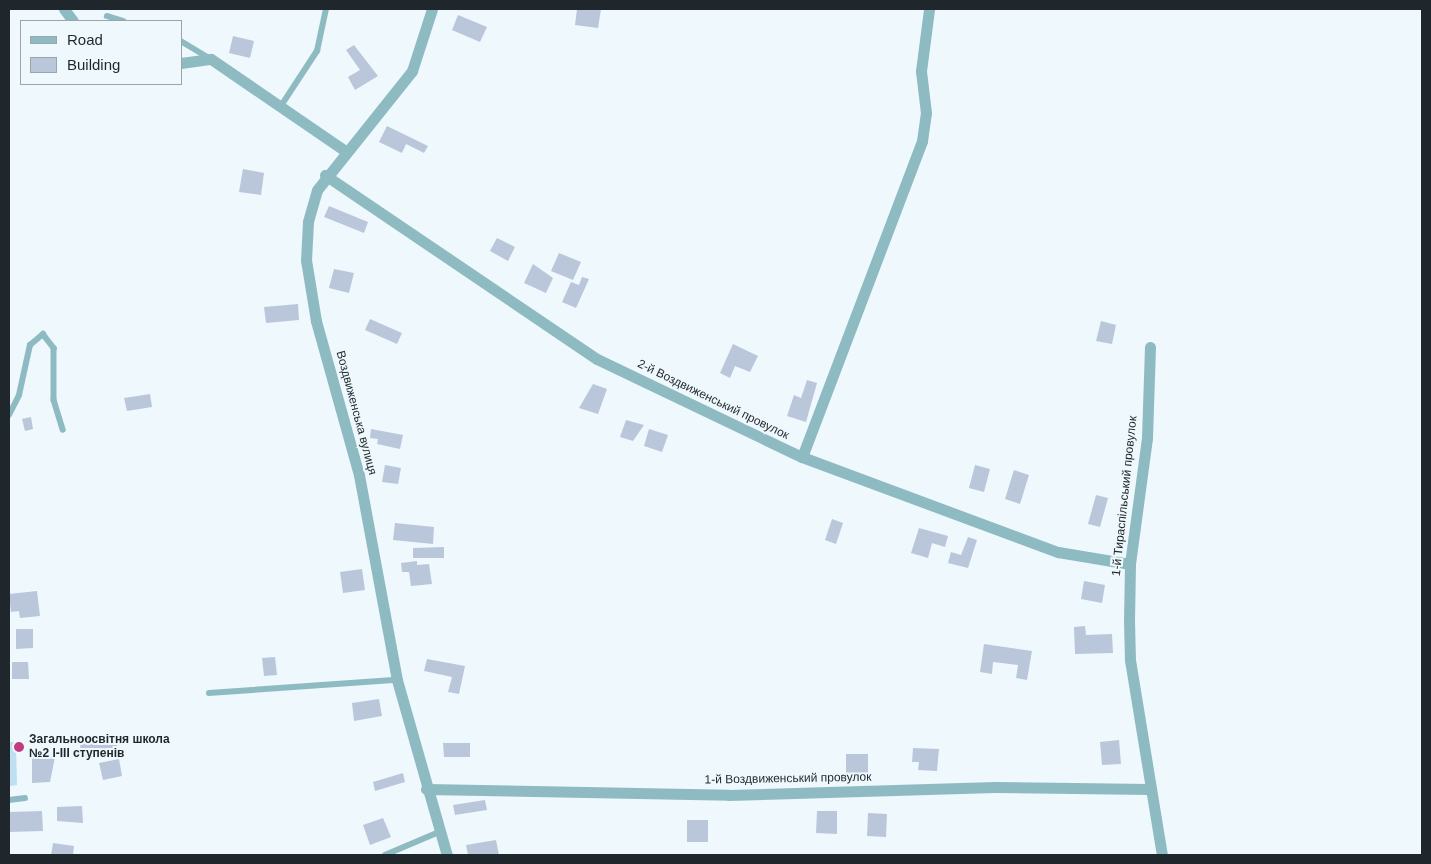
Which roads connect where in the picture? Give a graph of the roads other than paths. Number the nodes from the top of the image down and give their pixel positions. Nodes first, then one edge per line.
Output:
1 (64, 9) edge
2 (326, 9) edge
3 (432, 9) edge
4 (929, 9) edge
5 (107, 16) dead end
6 (73, 20) edge
7 (120, 20) edge
8 (182, 43) edge
9 (211, 59) junction
10 (182, 63) edge
11 (281, 106) junction
12 (344, 150) junction
13 (325, 175) junction
14 (1150, 347) dead end
15 (9, 415) edge
16 (63, 430) dead end
17 (802, 457) junction
18 (1130, 564) junction
19 (397, 680) junction
20 (209, 693) dead end
21 (426, 789) junction
22 (1149, 789) junction
23 (25, 798) dead end
24 (9, 800) edge
25 (439, 832) junction
26 (385, 855) edge
27 (447, 855) edge
28 (1162, 855) edge

1 - 6 street
2 - 11 lane
3 - 12 street, Воздвиженська вулиця
4 - 17 street
5 - 7 lane
8 - 9 lane
9 - 10 street
9 - 11 street
11 - 12 street
12 - 13 street, Воздвиженська вулиця
13 - 17 street, 2-й Воздвиженський провулок
13 - 19 street, Воздвиженська вулиця
14 - 18 street, 1-й Тираспільський провулок
15 - 16 lane
17 - 18 street, 2-й Воздвиженський провулок
18 - 22 street, 1-й Тираспільський провулок
19 - 20 lane
19 - 21 street, Воздвиженська вулиця
21 - 22 street, 1-й Воздвиженський провулок
21 - 25 street, Воздвиженська вулиця
22 - 28 street, 1-й Тираспільський провулок
23 - 24 lane
25 - 26 lane
25 - 27 street, Воздвиженська вулиця

